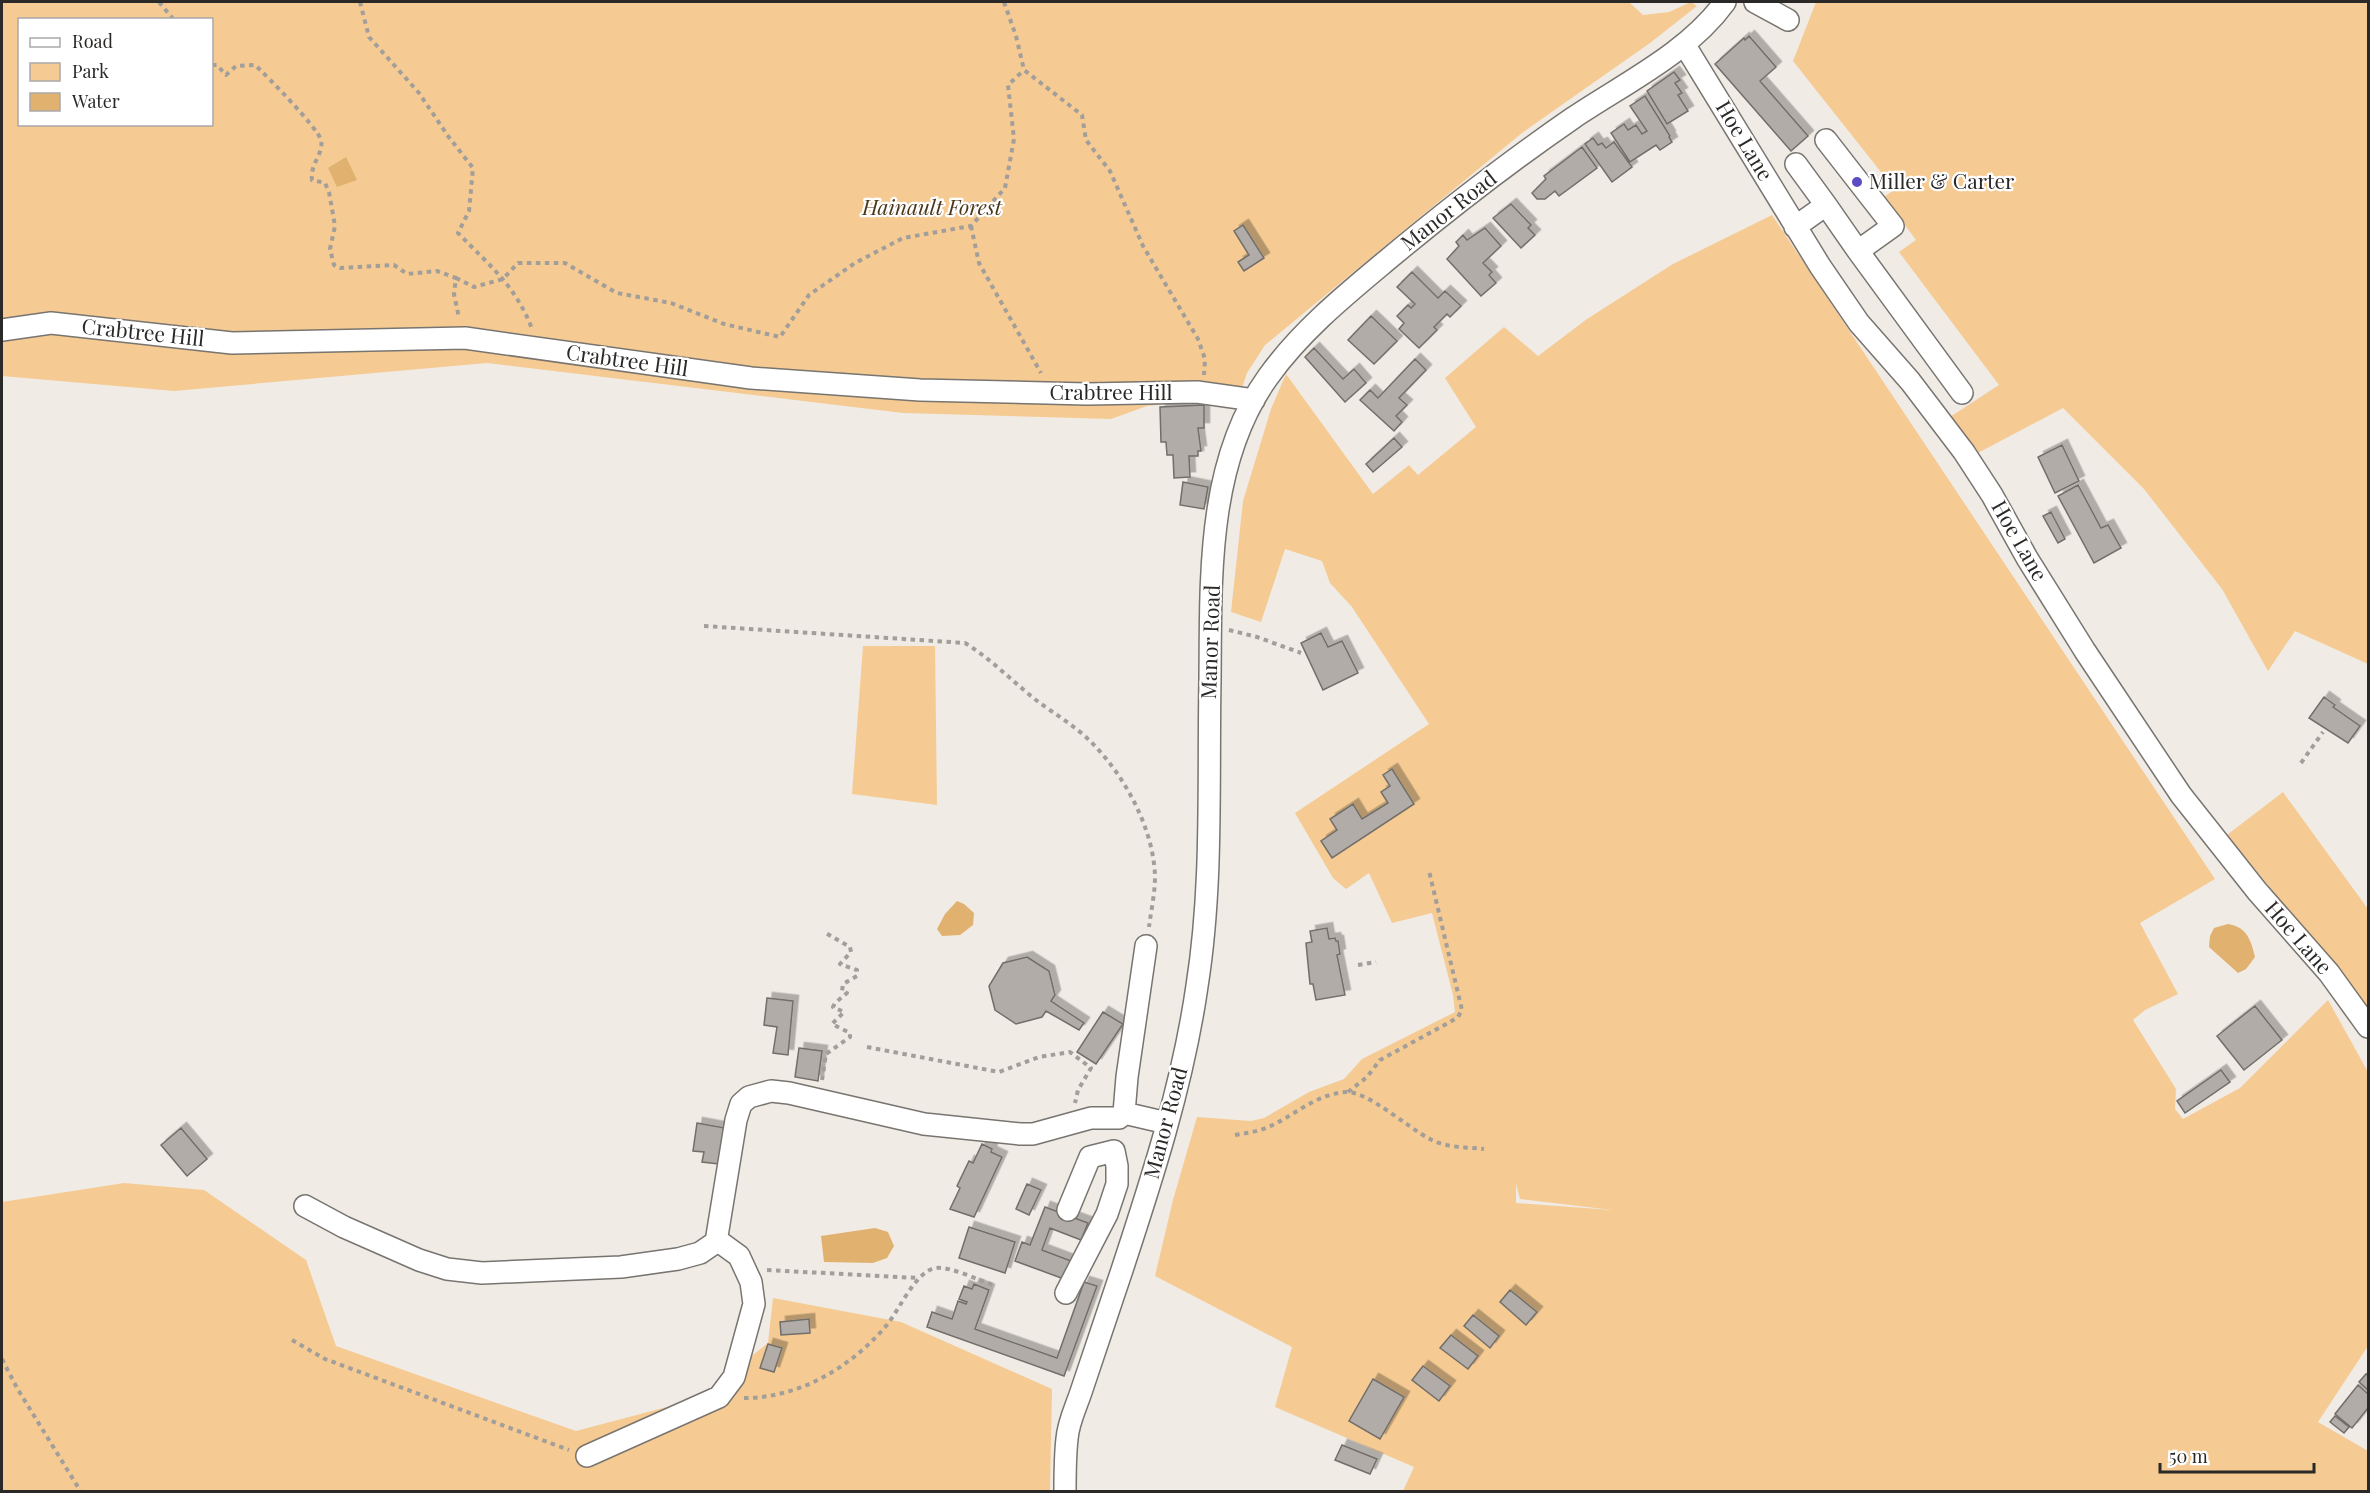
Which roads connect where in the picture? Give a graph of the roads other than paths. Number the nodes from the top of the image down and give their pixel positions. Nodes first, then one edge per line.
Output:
1 (1725, 2) edge
2 (1755, 2) edge
3 (1788, 20) dead end
4 (1684, 44) junction
5 (1826, 140) dead end
6 (1796, 164) dead end
7 (1826, 206) junction
8 (1795, 227) junction
9 (1858, 252) junction
10 (2, 330) edge
11 (1962, 393) dead end
12 (1254, 400) junction
13 (1146, 946) road end
14 (2368, 1027) edge
15 (1121, 1116) junction
16 (1167, 1123) junction
17 (1114, 1151) junction
18 (305, 1206) dead end
19 (1068, 1210) dead end
20 (717, 1239) junction
21 (1066, 1293) dead end
22 (734, 1377) junction
23 (743, 1398) road end
24 (587, 1456) road end
25 (1065, 1491) edge

1 - 4 street, Manor Road
2 - 3 street
4 - 8 street, Hoe Lane
4 - 12 street, Manor Road
5 - 9 street
6 - 7 street
7 - 8 street
7 - 9 street
8 - 14 street, Hoe Lane
9 - 11 street
10 - 12 street, Crabtree Hill
12 - 16 street, Manor Road
13 - 15 street
15 - 16 street
15 - 17 street
15 - 20 street
16 - 25 street, Manor Road
17 - 19 street
17 - 21 street
18 - 20 street
20 - 22 street
22 - 23 street
22 - 24 street

